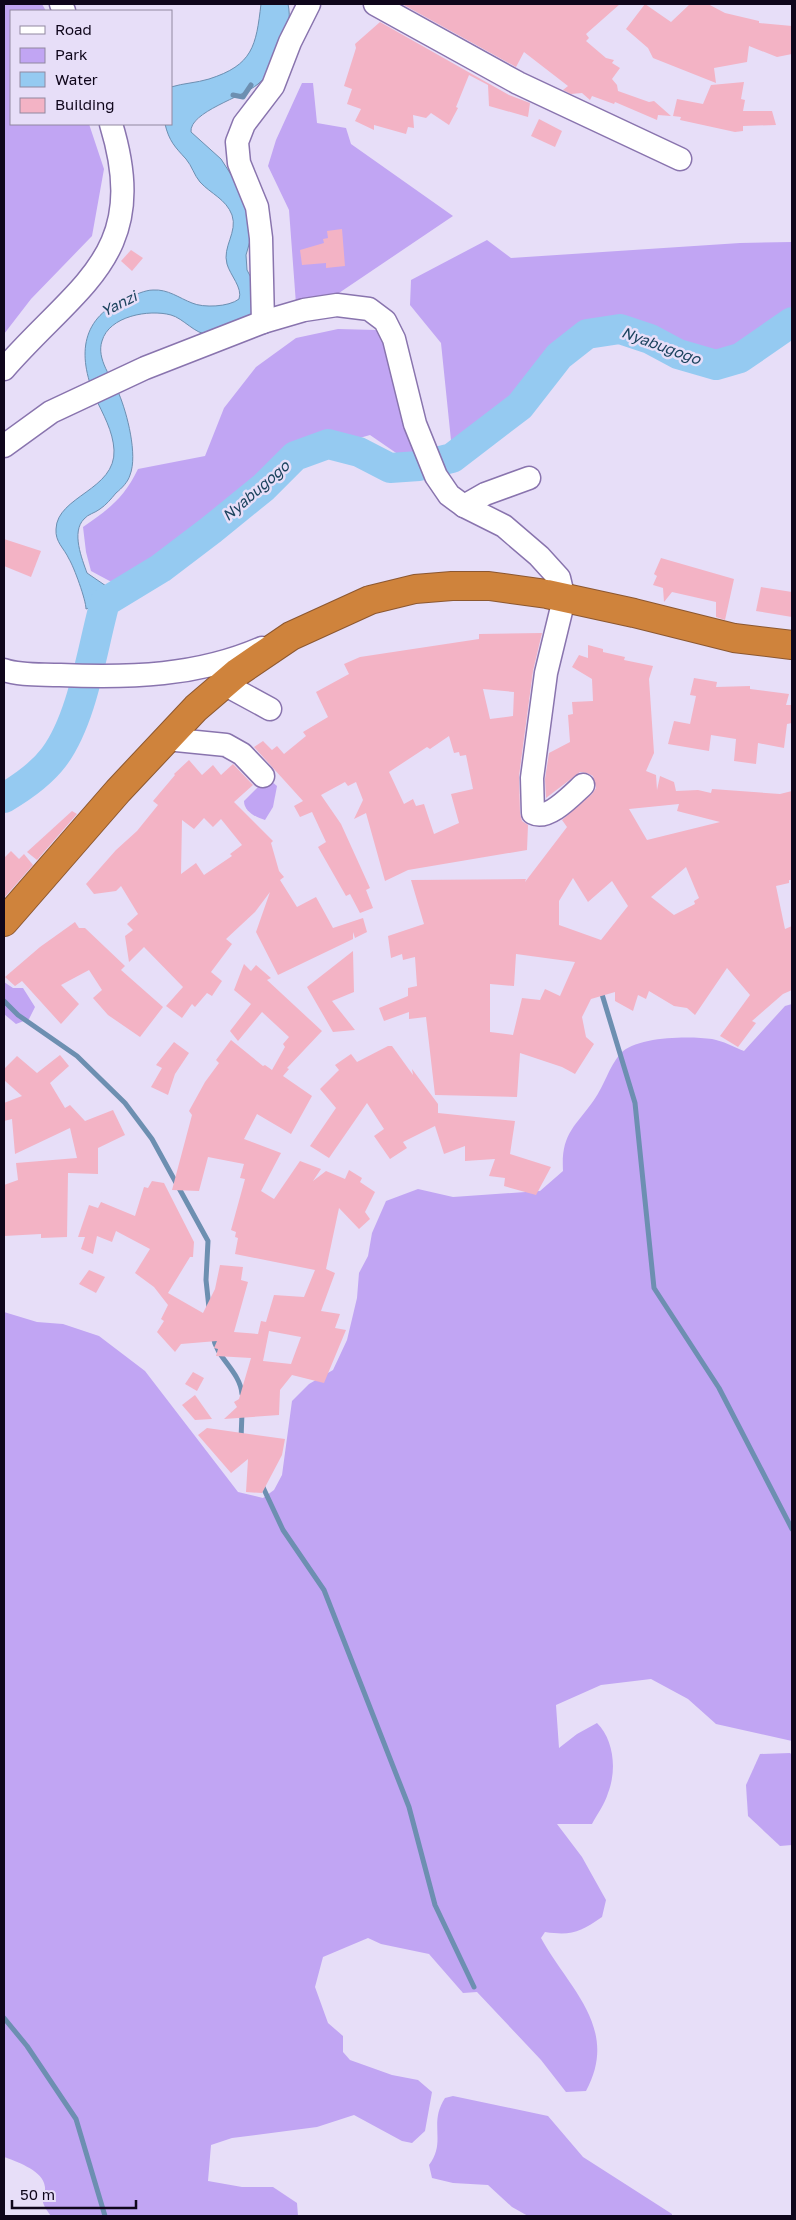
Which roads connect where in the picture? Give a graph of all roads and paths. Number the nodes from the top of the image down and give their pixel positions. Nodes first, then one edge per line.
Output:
1 (309, 4) edge
2 (375, 4) edge
3 (111, 125) edge
4 (680, 159) dead end
5 (263, 322) junction
6 (4, 369) edge
7 (4, 446) edge
8 (529, 478) dead end
9 (464, 506) junction
10 (564, 599) junction
11 (291, 636) junction
12 (792, 645) edge
13 (4, 670) edge
14 (224, 684) junction
15 (270, 710) dead end
16 (166, 739) junction
17 (263, 776) dead end
18 (583, 784) dead end
19 (4, 922) edge

1 - 5 street
2 - 4 street
3 - 6 street
5 - 7 street
5 - 9 street
8 - 9 street
9 - 10 street
10 - 11 highway
10 - 12 highway
10 - 18 street
11 - 13 street
11 - 14 highway
14 - 15 street
14 - 16 highway
16 - 17 street
16 - 19 highway

